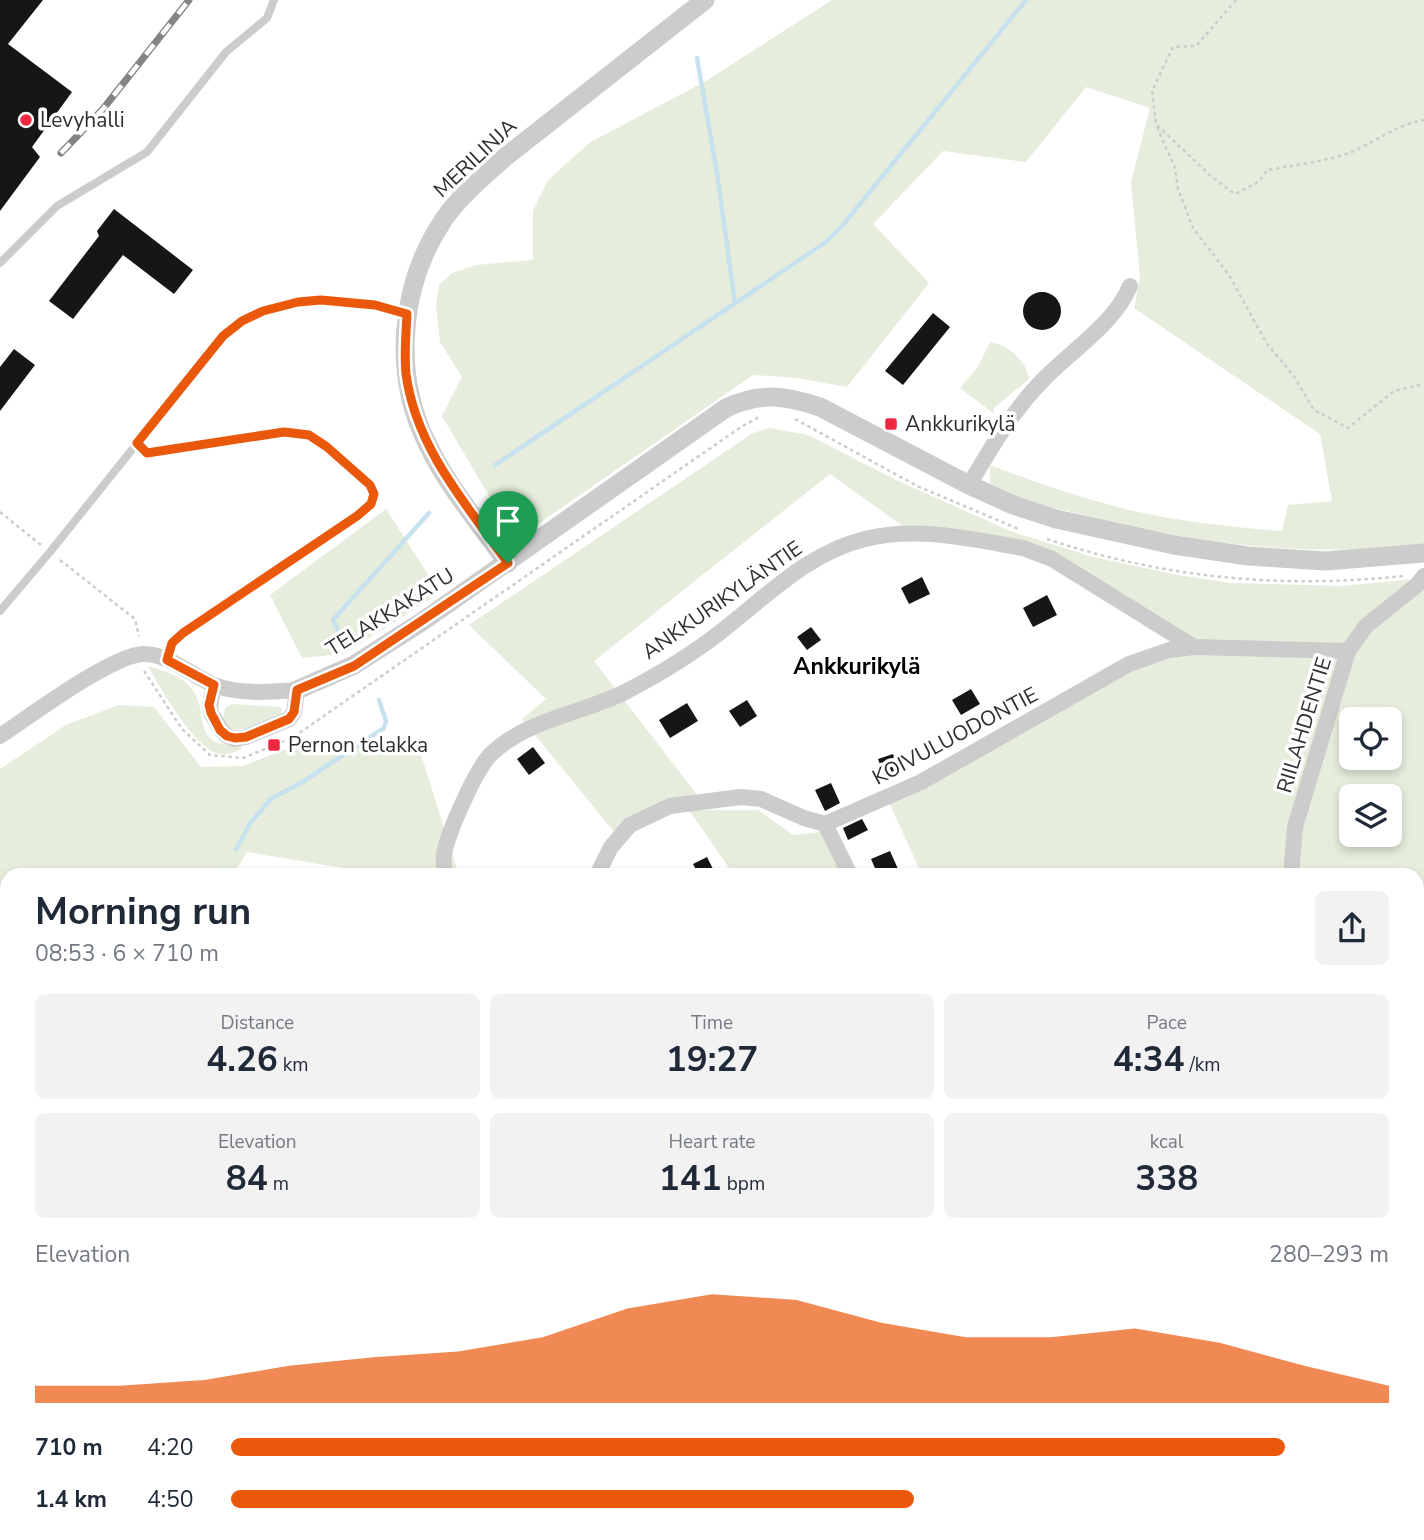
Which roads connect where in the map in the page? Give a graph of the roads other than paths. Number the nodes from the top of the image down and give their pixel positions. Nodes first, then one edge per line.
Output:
1 (274, 0) edge
2 (705, 0) edge
3 (0, 263) edge
4 (1130, 286) dead end
5 (407, 314) junction
6 (137, 443) junction
7 (969, 485) junction
8 (1424, 553) edge
9 (508, 563) junction
10 (1418, 576) edge
11 (0, 611) edge
12 (1194, 647) junction
13 (1348, 651) junction
14 (167, 660) junction
15 (214, 685) junction
16 (297, 690) junction
17 (0, 736) edge
18 (825, 824) junction
19 (444, 868) edge
20 (600, 868) edge
21 (847, 868) edge
22 (1292, 868) edge

1 - 3 lane
2 - 5 street, MERILINJA
4 - 7 street
5 - 6 lane
5 - 9 street, MERILINJA
6 - 11 lane
6 - 14 lane
7 - 8 street, TELAKKAKATU
7 - 9 street, TELAKKAKATU
9 - 16 street, TELAKKAKATU
10 - 13 street, RIILAHDENTIE
12 - 13 street
12 - 18 street, KOIVULUODONTIE
12 - 19 street, ANKKURIKYLÄNTIE
13 - 22 street, RIILAHDENTIE
14 - 15 street, TELAKKAKATU
14 - 17 street, TELAKKAKATU
15 - 16 street, TELAKKAKATU
15 - 16 street
18 - 20 street
18 - 21 street

